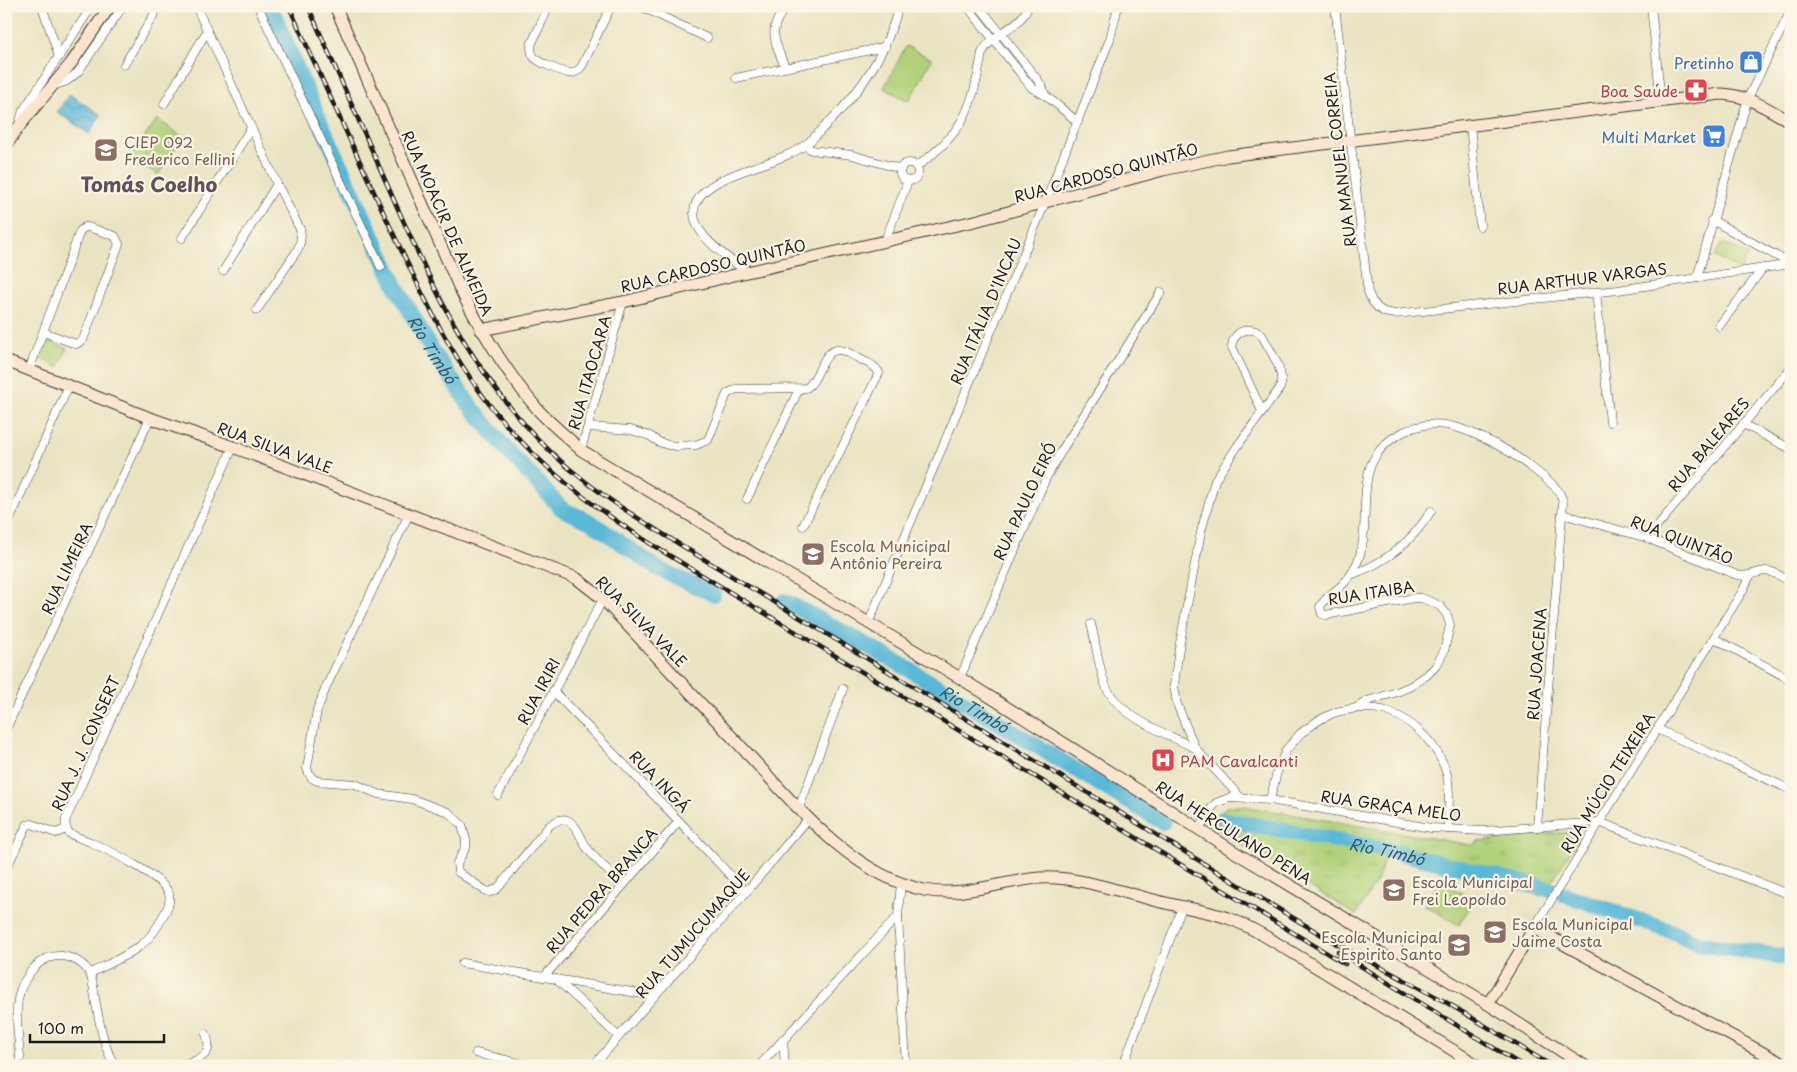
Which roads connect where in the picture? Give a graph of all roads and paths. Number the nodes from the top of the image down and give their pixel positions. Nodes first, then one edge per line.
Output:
1 (42, 6) edge
2 (92, 6) edge
3 (110, 6) edge
4 (122, 6) edge
5 (159, 6) edge
6 (196, 6) edge
7 (258, 6) edge
8 (335, 6) edge
9 (549, 6) edge
10 (611, 6) edge
11 (640, 6) edge
12 (787, 6) edge
13 (899, 6) edge
14 (967, 6) edge
15 (979, 6) edge
16 (1028, 6) edge
17 (1118, 6) edge
18 (1335, 6) edge
19 (1651, 6) edge
20 (1791, 10) edge
21 (207, 31) junction
22 (1000, 32) junction
23 (707, 38) dead end
24 (992, 39) junction
25 (885, 47) junction
26 (59, 57) junction
27 (124, 65) dead end
28 (785, 67) junction
29 (736, 78) dead end
30 (54, 86) junction
31 (1045, 95) junction
32 (1748, 98) junction
33 (1661, 102) junction
34 (164, 104) dead end
35 (1078, 122) junction
36 (1791, 122) edge
37 (1470, 125) junction
38 (251, 128) junction
39 (17, 129) junction
40 (6, 137) edge
41 (1350, 140) junction
42 (6, 146) edge
43 (805, 146) junction
44 (916, 167) junction
45 (901, 169) junction
46 (908, 181) junction
47 (277, 184) junction
48 (1045, 203) junction
49 (1712, 220) junction
50 (1480, 226) dead end
51 (182, 238) dead end
52 (885, 241) junction
53 (1791, 264) edge
54 (381, 267) dead end
55 (1763, 268) junction
56 (223, 271) dead end
57 (747, 272) junction
58 (1697, 278) junction
59 (1161, 292) dead end
60 (1596, 292) junction
61 (623, 302) junction
62 (1378, 308) joint
63 (257, 310) dead end
64 (1719, 326) dead end
65 (481, 330) junction
66 (44, 332) junction
67 (6, 361) edge
68 (1791, 368) edge
69 (29, 370) junction
70 (69, 385) junction
71 (799, 389) junction
72 (1262, 411) junction
73 (150, 418) junction
74 (1610, 422) dead end
75 (1743, 424) junction
76 (588, 427) junction
77 (233, 447) junction
78 (1791, 449) edge
79 (581, 450) junction
80 (747, 498) dead end
81 (1562, 503) joint
82 (1431, 511) dead end
83 (409, 514) junction
84 (1562, 514) junction
85 (803, 526) dead end
86 (6, 528) edge
87 (1647, 538) junction
88 (1353, 574) junction
89 (1750, 576) junction
90 (1791, 582) edge
91 (603, 599) junction
92 (868, 624) junction
93 (1091, 624) dead end
94 (1714, 638) junction
95 (960, 678) junction
96 (1791, 680) edge
97 (843, 689) dead end
98 (553, 691) junction
99 (1356, 708) junction
100 (6, 729) edge
101 (1657, 730) junction
102 (1195, 748) junction
103 (1791, 790) edge
104 (498, 795) dead end
105 (1241, 798) junction
106 (1270, 800) junction
107 (799, 808) junction
108 (809, 818) junction
109 (680, 820) junction
110 (1599, 822) junction
111 (1537, 827) junction
112 (66, 829) junction
113 (1199, 829) junction
114 (1448, 829) junction
115 (6, 869) edge
116 (901, 883) junction
117 (623, 885) junction
118 (746, 892) junction
119 (1791, 895) edge
120 (1182, 907) junction
121 (898, 916) junction
122 (1534, 928) junction
123 (462, 963) dead end
124 (90, 974) junction
125 (544, 977) junction
126 (556, 979) junction
127 (655, 996) junction
128 (1488, 1004) junction
129 (206, 1034) dead end
130 (618, 1038) junction
131 (783, 1039) junction
132 (476, 1053) dead end
133 (1462, 1055) junction
134 (20, 1058) dead end
135 (1126, 1065) edge
136 (115, 1066) edge
137 (184, 1066) edge
138 (531, 1066) edge
139 (593, 1066) edge
140 (759, 1066) edge
141 (785, 1066) edge
142 (906, 1066) edge
143 (1455, 1066) edge
144 (1479, 1066) edge
145 (1584, 1066) edge
146 (1787, 1066) edge

1 - 26 street
2 - 26 street
3 - 30 street
4 - 30 street
5 - 27 street
6 - 21 street
7 - 54 street
8 - 65 street, RUA MOACIR DE ALMEIDA
9 - 10 street
11 - 23 street
12 - 28 street
13 - 25 street
14 - 24 street
15 - 22 street
16 - 22 street
17 - 35 street, RUA ITÁLIA D'INCAU
18 - 41 street, RUA MANUEL CORREIA
19 - 33 street
20 - 32 street
21 - 34 street
21 - 38 street
22 - 24 street
22 - 31 street
24 - 31 street
24 - 44 street
25 - 28 street
25 - 43 street
26 - 39 street
28 - 29 street
30 - 39 street
31 - 35 street
32 - 33 street, RUA CARDOSO QUINTÃO
32 - 36 street, RUA CARDOSO QUINTÃO
32 - 49 street
33 - 37 street, RUA CARDOSO QUINTÃO
35 - 48 street, RUA ITÁLIA D'INCAU
37 - 41 street, RUA CARDOSO QUINTÃO
37 - 50 street
38 - 47 street
38 - 51 street
39 - 40 street
39 - 42 street
41 - 48 street, RUA CARDOSO QUINTÃO
41 - 62 street, RUA MANUEL CORREIA
43 - 45 street
43 - 57 street
44 - 45 street
44 - 46 street
45 - 46 street
46 - 52 street
47 - 56 street
47 - 63 street
48 - 52 street, RUA CARDOSO QUINTÃO
48 - 92 street, RUA ITÁLIA D'INCAU
49 - 53 street
49 - 58 street
52 - 57 street, RUA CARDOSO QUINTÃO
53 - 55 street, RUA ARTHUR VARGAS
55 - 58 street, RUA ARTHUR VARGAS
55 - 64 street
57 - 61 street, RUA CARDOSO QUINTÃO
58 - 60 street, RUA ARTHUR VARGAS
59 - 95 street, RUA PAULO EIRÓ
60 - 62 street, RUA ARTHUR VARGAS
60 - 74 street
61 - 65 street, RUA CARDOSO QUINTÃO
61 - 76 street, RUA ITAOCARA
65 - 79 street, RUA MOACIR DE ALMEIDA
66 - 66 street
66 - 69 street
67 - 69 street, RUA SILVA VALE
68 - 75 street, RUA BALEARES
69 - 70 street, RUA SILVA VALE
70 - 73 street, RUA SILVA VALE
70 - 86 street
71 - 76 street
71 - 80 street
71 - 85 street
72 - 72 street
72 - 102 street
73 - 77 street, RUA SILVA VALE
73 - 100 street, RUA LIMEIRA
75 - 78 street
75 - 87 street, RUA BALEARES
76 - 79 street, RUA ITAOCARA
77 - 83 street, RUA SILVA VALE
77 - 112 street, RUA J. J. CONSERT
79 - 92 street, RUA MOACIR DE ALMEIDA
81 - 84 street, RUA JOACENA
81 - 88 street, RUA ITAIBA
82 - 88 street
83 - 91 street, RUA SILVA VALE
83 - 117 street
84 - 87 street, RUA QUINTÃO
84 - 111 street, RUA JOACENA
87 - 89 street, RUA QUINTÃO
88 - 99 street, RUA ITAIBA
89 - 90 street, RUA QUINTÃO
89 - 94 street, RUA MÚCIO TEIXEIRA
91 - 98 street, RUA IRIRI
91 - 107 street, RUA SILVA VALE
92 - 95 street, RUA HERCULANO PENA
93 - 102 street
94 - 96 street
94 - 101 street, RUA MÚCIO TEIXEIRA
95 - 113 street, RUA HERCULANO PENA
97 - 107 street
98 - 104 street, RUA IRIRI
98 - 109 street, RUA INGÁ
99 - 106 street, RUA ITAIBA
99 - 114 street
101 - 103 street
101 - 110 street, RUA MÚCIO TEIXEIRA
102 - 105 street
105 - 106 street, RUA GRAÇA MELO
105 - 113 street, RUA GRAÇA MELO
106 - 114 street, RUA GRAÇA MELO
107 - 108 street, RUA SILVA VALE
108 - 116 street, RUA SILVA VALE
108 - 118 street, RUA TUMUCUMAQUE
109 - 117 street, RUA PEDRA BRANCA
109 - 118 street, RUA INGÁ
110 - 111 street, RUA GRAÇA MELO
110 - 119 street, RUA GRAÇA MELO
110 - 122 street, RUA MÚCIO TEIXEIRA
111 - 114 street, RUA GRAÇA MELO
112 - 115 street
112 - 124 street, RUA J. J. CONSERT
113 - 128 street, RUA HERCULANO PENA
116 - 120 street, RUA SILVA VALE
116 - 121 street
117 - 125 street, RUA PEDRA BRANCA
118 - 127 street, RUA TUMUCUMAQUE
120 - 133 street, RUA SILVA VALE
120 - 135 street
121 - 131 street
121 - 142 street
122 - 128 street, RUA MÚCIO TEIXEIRA
122 - 146 street
123 - 125 street
124 - 134 street
124 - 136 street
125 - 126 street
126 - 127 street
126 - 130 street
127 - 130 street, RUA TUMUCUMAQUE
128 - 145 street, RUA HERCULANO PENA
129 - 137 street
130 - 139 street, RUA TUMUCUMAQUE
131 - 140 street
131 - 141 street
132 - 138 street
133 - 143 street
133 - 144 street, RUA SILVA VALE

